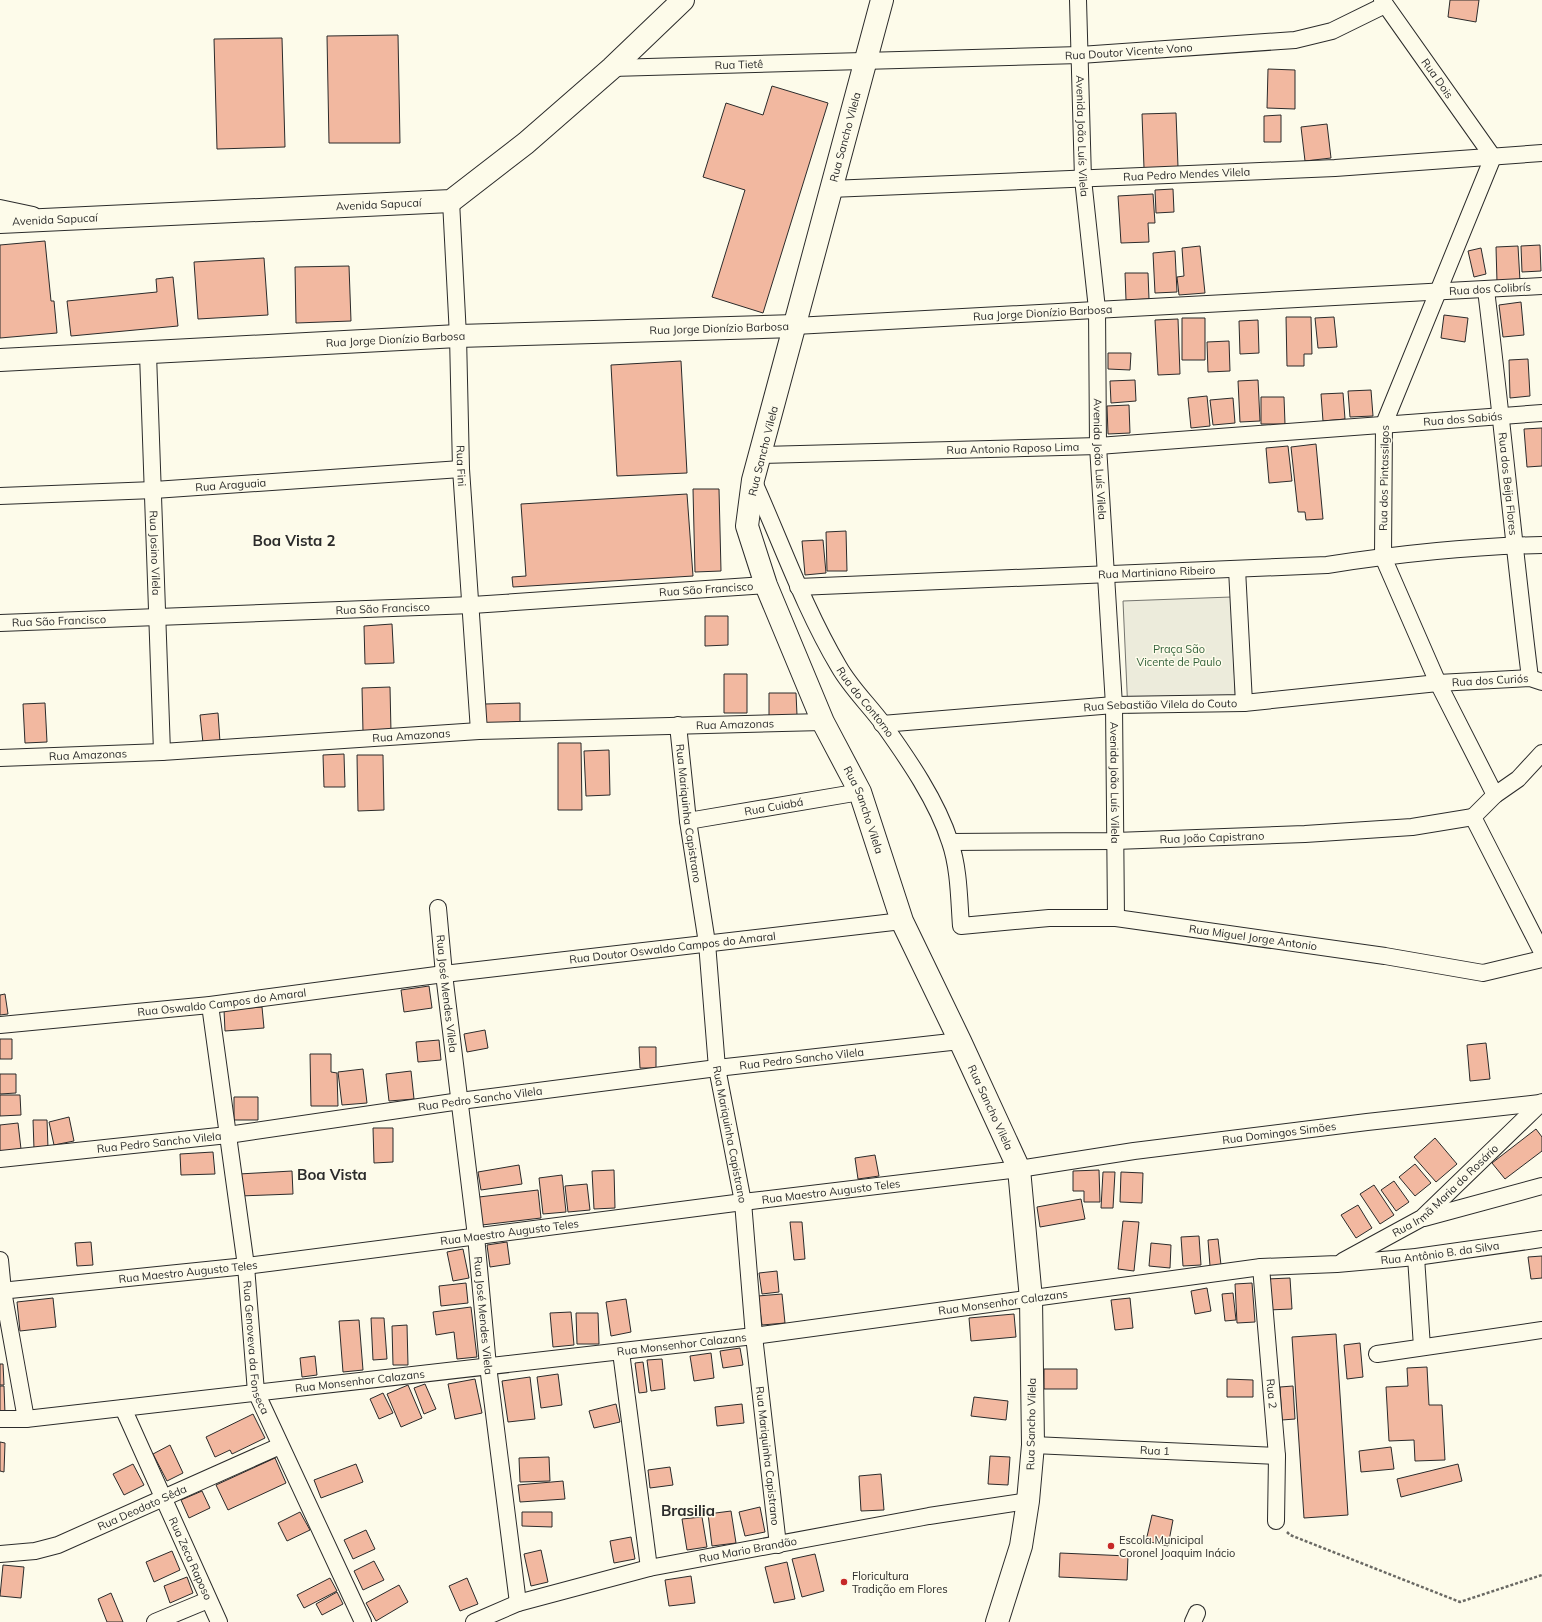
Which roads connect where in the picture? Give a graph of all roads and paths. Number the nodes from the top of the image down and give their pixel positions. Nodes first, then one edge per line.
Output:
1 (683, 0) edge
2 (882, 0) edge
3 (1078, 0) edge
4 (1384, 2) edge
5 (1080, 56) junction
6 (865, 62) junction
7 (612, 68) junction
8 (1542, 153) edge
9 (1493, 157) junction
10 (1083, 179) junction
11 (830, 189) junction
12 (451, 201) junction
13 (0, 208) edge
14 (56, 221) junction
15 (0, 222) edge
16 (1542, 286) edge
17 (1486, 290) junction
18 (1438, 292) junction
19 (1098, 309) junction
20 (796, 326) junction
21 (458, 336) junction
22 (148, 354) junction
23 (0, 360) edge
24 (1542, 413) edge
25 (1502, 414) junction
26 (1384, 424) junction
27 (1098, 446) junction
28 (761, 455) junction
29 (462, 469) junction
30 (754, 480) junction
31 (154, 490) junction
32 (0, 496) edge
33 (1542, 545) edge
34 (1514, 546) junction
35 (1382, 557) junction
36 (1237, 570) junction
37 (1106, 574) junction
38 (766, 585) junction
39 (798, 587) junction
40 (472, 605) junction
41 (156, 617) junction
42 (0, 623) edge
43 (1536, 680) edge
44 (1438, 683) junction
45 (1244, 703) junction
46 (1114, 705) junction
47 (823, 722) junction
48 (882, 724) junction
49 (678, 725) junction
50 (480, 731) junction
51 (162, 752) junction
52 (1542, 752) edge
53 (0, 758) edge
54 (860, 792) junction
55 (1495, 795) junction
56 (1473, 818) junction
57 (688, 821) junction
58 (1115, 841) junction
59 (951, 842) junction
60 (438, 908) dead end
61 (1116, 918) junction
62 (902, 921) junction
63 (961, 926) joint
64 (707, 944) junction
65 (1542, 952) edge
66 (1542, 958) edge
67 (444, 974) junction
68 (210, 1005) junction
69 (0, 1026) edge
70 (960, 1041) junction
71 (717, 1068) junction
72 (460, 1101) junction
73 (1541, 1103) edge
74 (228, 1135) junction
75 (0, 1159) edge
76 (1019, 1169) junction
77 (1542, 1186) edge
78 (743, 1202) junction
79 (1422, 1218) junction
80 (476, 1236) junction
81 (1542, 1239) edge
82 (1416, 1257) junction
83 (0, 1260) edge
84 (1337, 1264) junction
85 (246, 1266) junction
86 (1261, 1267) junction
87 (2, 1291) edge
88 (1031, 1299) junction
89 (1542, 1330) edge
90 (754, 1336) junction
91 (1422, 1347) junction
92 (621, 1352) junction
93 (1377, 1354) dead end
94 (488, 1366) junction
95 (256, 1392) junction
96 (123, 1408) junction
97 (0, 1419) edge
98 (26, 1419) junction
99 (1033, 1444) junction
100 (280, 1446) junction
101 (1278, 1456) junction
102 (163, 1500) junction
103 (1028, 1501) junction
104 (1276, 1521) joint
105 (778, 1545) junction
106 (0, 1554) edge
107 (650, 1568) junction
108 (1542, 1575) edge
109 (208, 1600) junction
110 (518, 1603) junction
111 (155, 1622) edge
112 (219, 1622) edge
113 (363, 1622) edge
114 (474, 1622) edge
115 (997, 1622) edge

1 - 7 main road
2 - 6 main road, Rua Sancho Vilela
3 - 5 street, Avenida João Luís Vilela
4 - 5 street, Rua Doutor Vicente Vono
4 - 9 street, Rua Dois
5 - 6 street, Rua Doutor Vicente Vono
5 - 10 street, Avenida João Luís Vilela
6 - 7 street, Rua Tietê
6 - 11 main road, Rua Sancho Vilela
7 - 12 main road
8 - 9 street, Rua Pedro Mendes Vilela
9 - 10 street, Rua Pedro Mendes Vilela
9 - 18 street, Rua dos Pintassilgos
10 - 11 street, Rua Pedro Mendes Vilela
10 - 19 street, Avenida João Luís Vilela
11 - 20 main road, Rua Sancho Vilela
12 - 14 main road, Avenida Sapucaí
12 - 21 street, Rua Fini
13 - 14 street
14 - 15 main road, Avenida Sapucaí
16 - 17 street, Rua dos Colibrís
17 - 18 street, Rua dos Colibrís
17 - 25 street, Rua dos Beija Flores
18 - 19 street, Rua Jorge Dionízio Barbosa
18 - 26 street, Rua dos Pintassilgos
19 - 20 street, Rua Jorge Dionízio Barbosa
19 - 27 street, Avenida João Luís Vilela
20 - 21 main road, Rua Jorge Dionízio Barbosa
20 - 28 main road, Rua Sancho Vilela
21 - 22 main road, Rua Jorge Dionízio Barbosa
21 - 29 street, Rua Fini
22 - 23 main road, Rua Jorge Dionízio Barbosa
22 - 31 street, Rua Josino Vilela
24 - 25 street, Rua dos Sabiás
25 - 26 street, Rua dos Sabiás
25 - 34 street, Rua dos Beija Flores
26 - 27 street, Rua Antonio Raposo Lima
26 - 35 street, Rua dos Pintassilgos
27 - 28 street, Rua Antonio Raposo Lima
27 - 37 street, Avenida João Luís Vilela
28 - 30 main road, Rua Sancho Vilela
29 - 31 street, Rua Araguaia
29 - 40 street, Rua Fini
30 - 38 main road, Rua Sancho Vilela
30 - 39 street, Rua do Contorno
31 - 32 street, Rua Araguaia
31 - 41 street, Rua Josino Vilela
33 - 34 street, Rua Martiniano Ribeiro
34 - 35 street, Rua Martiniano Ribeiro
34 - 43 street, Rua dos Beija Flores
35 - 36 street, Rua Martiniano Ribeiro
35 - 44 street, Rua dos Pintassilgos
36 - 37 street, Rua Martiniano Ribeiro
36 - 45 street
37 - 39 street, Rua Martiniano Ribeiro
37 - 46 street, Avenida João Luís Vilela
38 - 40 street, Rua São Francisco
38 - 47 main road, Rua Sancho Vilela
39 - 48 street, Rua do Contorno
40 - 41 street, Rua São Francisco
40 - 50 street, Rua Fini
41 - 42 street, Rua São Francisco
41 - 51 street, Rua Josino Vilela
43 - 44 street, Rua dos Curiós
44 - 45 street, Rua Sebastião Vilela do Couto
44 - 55 street, Rua dos Pintassilgos
45 - 46 street, Rua Sebastião Vilela do Couto
46 - 48 street, Rua Sebastião Vilela do Couto
46 - 58 street, Avenida João Luís Vilela
47 - 49 street, Rua Amazonas
47 - 54 main road, Rua Sancho Vilela
48 - 59 street, Rua do Contorno
49 - 50 street, Rua Amazonas
49 - 57 street, Rua Mariquinha Capistrano
50 - 51 street, Rua Amazonas
51 - 53 street, Rua Amazonas
52 - 55 street
54 - 57 street, Rua Cuiabá
54 - 62 main road, Rua Sancho Vilela
55 - 56 street
56 - 58 street, Rua João Capistrano
56 - 65 street
57 - 64 street, Rua Mariquinha Capistrano
58 - 59 street, Rua João Capistrano
58 - 61 street, Avenida João Luís Vilela
59 - 63 street, Rua do Contorno
60 - 67 street, Rua José Mendes Vilela
61 - 63 street, Rua Miguel Jorge Antonio
61 - 66 street, Rua Miguel Jorge Antonio
62 - 64 street, Rua Doutor Oswaldo Campos do Amaral
62 - 70 main road, Rua Sancho Vilela
64 - 67 street, Rua Doutor Oswaldo Campos do Amaral
64 - 71 street, Rua Mariquinha Capistrano
67 - 68 street, Rua Oswaldo Campos do Amaral
67 - 72 street, Rua José Mendes Vilela
68 - 69 street, Rua Oswaldo Campos do Amaral
68 - 74 street, Rua Genoveva da Fonseca
70 - 71 street, Rua Pedro Sancho Vilela
70 - 76 main road, Rua Sancho Vilela
71 - 72 street, Rua Pedro Sancho Vilela
71 - 78 street, Rua Mariquinha Capistrano
72 - 74 street, Rua Pedro Sancho Vilela
72 - 80 street, Rua José Mendes Vilela
73 - 76 street, Rua Domingos Simões
73 - 79 street, Rua Irmã Maria do Rosário
74 - 75 street, Rua Pedro Sancho Vilela
74 - 85 street, Rua Genoveva da Fonseca
76 - 78 street, Rua Maestro Augusto Teles
76 - 88 main road, Rua Sancho Vilela
77 - 79 street
78 - 80 street, Rua Maestro Augusto Teles
78 - 90 street, Rua Mariquinha Capistrano
79 - 84 street, Rua Irmã Maria do Rosário
80 - 85 street, Rua Maestro Augusto Teles
80 - 94 street, Rua José Mendes Vilela
81 - 82 street, Rua Antônio B. da Silva
82 - 84 street, Rua Antônio B. da Silva
82 - 91 street
83 - 87 street
84 - 86 street, Rua Monsenhor Calazans
85 - 87 street, Rua Maestro Augusto Teles
85 - 95 street, Rua Genoveva da Fonseca
86 - 88 street, Rua Monsenhor Calazans
86 - 101 street, Rua 2
87 - 98 street
88 - 90 street, Rua Monsenhor Calazans
88 - 99 main road, Rua Sancho Vilela
89 - 91 street
90 - 92 street, Rua Monsenhor Calazans
90 - 105 street, Rua Mariquinha Capistrano
91 - 93 street
92 - 94 street, Rua Monsenhor Calazans
92 - 107 street
94 - 95 street, Rua Monsenhor Calazans
94 - 110 street, Rua José Mendes Vilela
95 - 96 street, Rua Monsenhor Calazans
95 - 100 street, Rua Genoveva da Fonseca
96 - 98 street, Rua Monsenhor Calazans
96 - 102 street, Rua Zeca Raposo
97 - 98 street, Rua Monsenhor Calazans
99 - 101 street, Rua 1
99 - 103 main road, Rua Sancho Vilela
100 - 102 street, Rua Deodato Sêda
100 - 113 street, Rua Genoveva da Fonseca
101 - 104 street, Rua 2
102 - 106 street, Rua Deodato Sêda
102 - 109 street, Rua Zeca Raposo
103 - 105 street, Rua Mario Brandão
103 - 115 main road, Rua Sancho Vilela
104 - 108 path
105 - 107 street, Rua Mario Brandão
107 - 110 street, Rua Mario Brandão
109 - 111 street
109 - 112 street, Rua Zeca Raposo
110 - 114 street, Rua Mario Brandão

